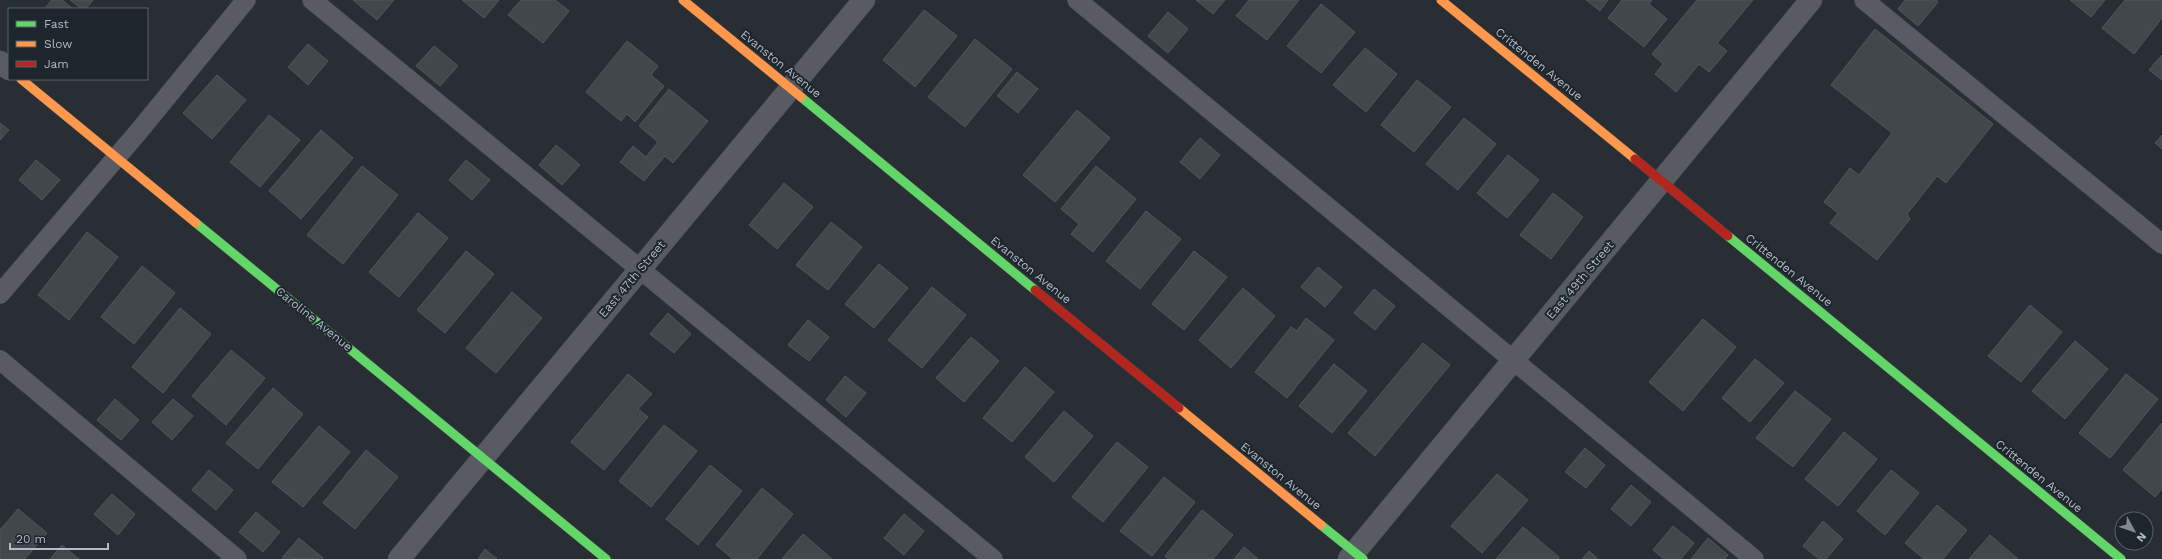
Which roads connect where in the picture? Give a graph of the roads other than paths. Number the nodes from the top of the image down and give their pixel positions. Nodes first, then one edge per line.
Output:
1 (246, 0) edge
2 (312, 0) edge
3 (683, 0) edge
4 (864, 0) edge
5 (1077, 0) edge
6 (1441, 0) edge
7 (1811, 0) edge
8 (1864, 0) edge
9 (0, 62) edge
10 (8, 68) edge
11 (22, 80) edge
12 (791, 88) junction
13 (116, 157) junction
14 (1662, 181) junction
15 (2162, 244) edge
16 (641, 268) junction
17 (0, 294) edge
18 (0, 360) edge
19 (1514, 360) junction
20 (483, 458) junction
21 (1356, 557) edge
22 (237, 559) edge
23 (399, 559) edge
24 (606, 559) edge
25 (994, 559) edge
26 (1754, 559) edge
27 (2121, 559) edge

1 - 13 lane
2 - 16 lane
3 - 12 street, Evanston Avenue
4 - 12 street, East 47th Street
5 - 19 lane
6 - 14 street, Crittenden Avenue
7 - 14 street, East 49th Street
8 - 15 lane
9 - 10 street
11 - 13 street, Caroline Avenue
12 - 16 street, East 47th Street
12 - 21 street, Evanston Avenue
13 - 17 lane
13 - 20 street, Caroline Avenue
14 - 19 street, East 49th Street
14 - 27 street, Crittenden Avenue
16 - 20 street, East 47th Street
16 - 25 lane
18 - 22 lane
19 - 21 street, East 49th Street
19 - 26 lane
20 - 23 street, East 47th Street
20 - 24 street, Caroline Avenue

